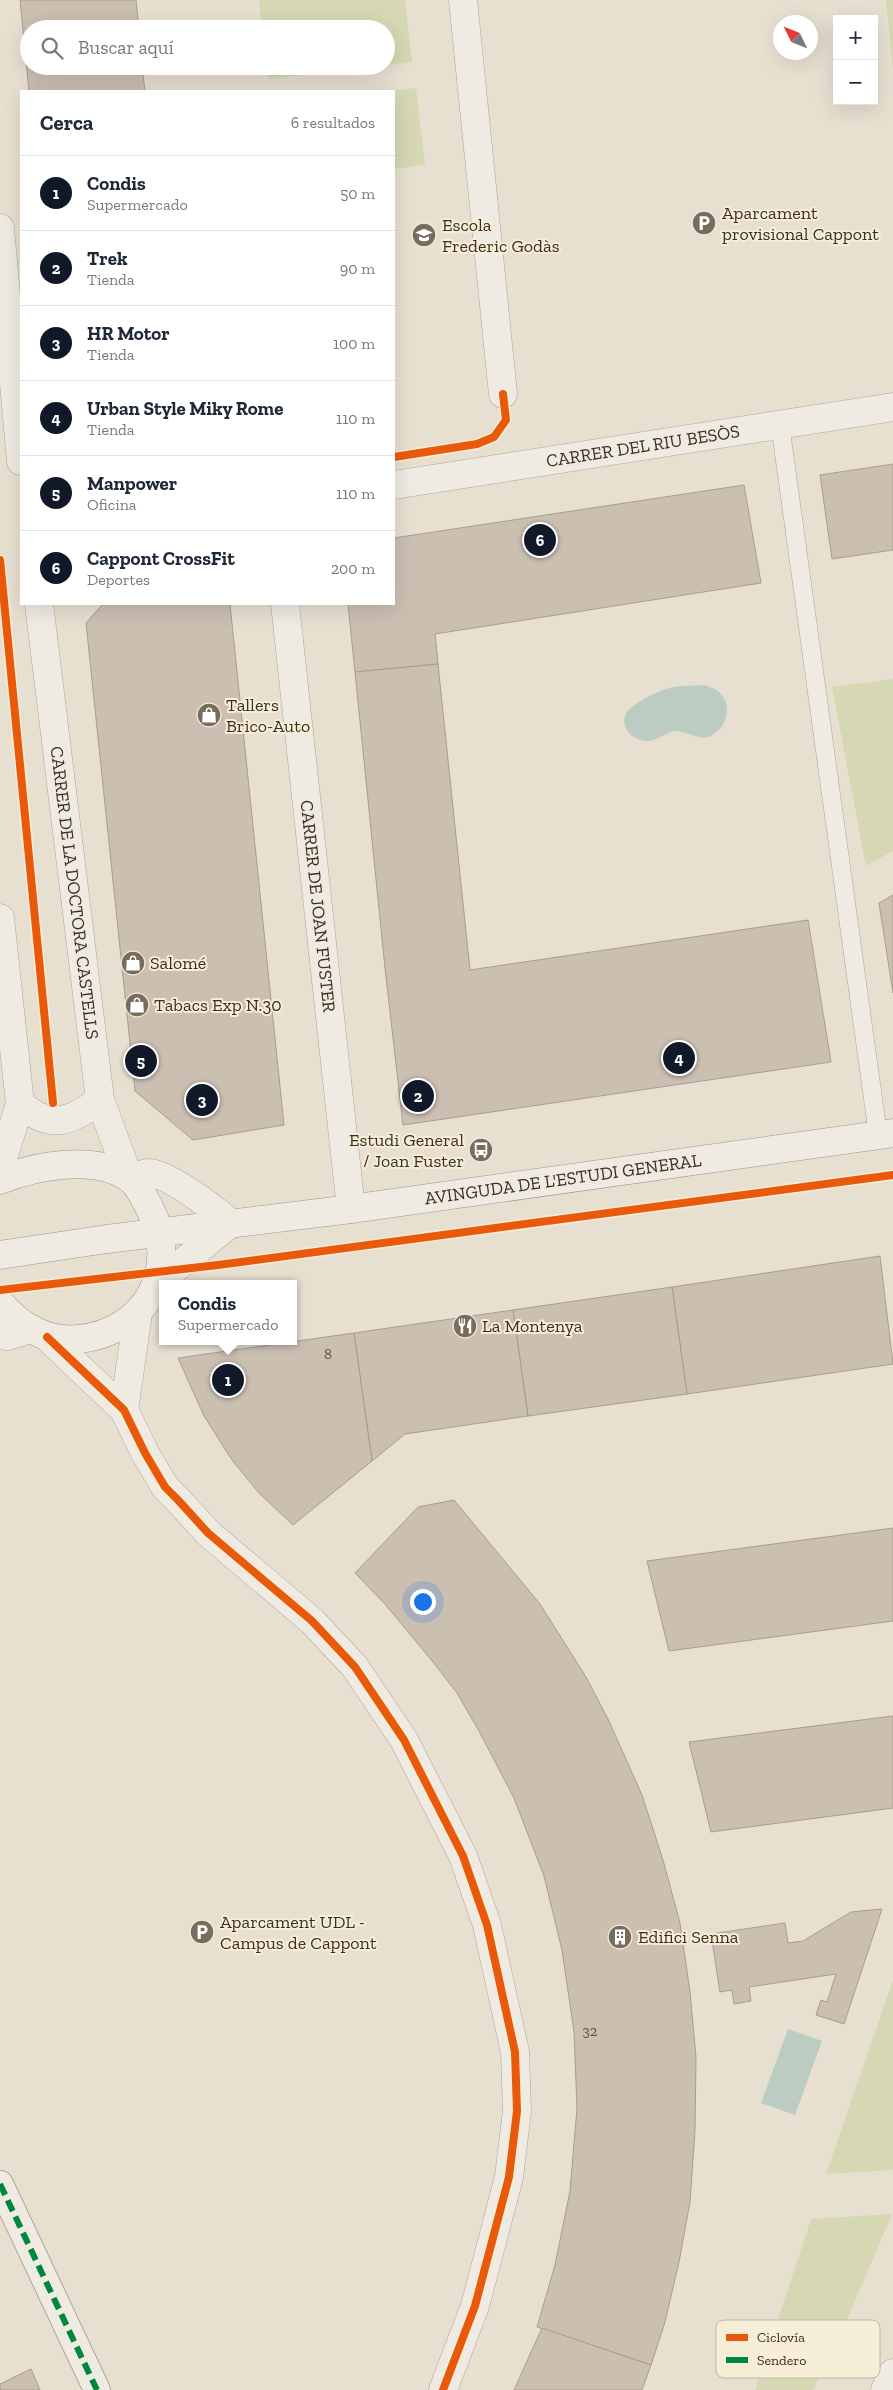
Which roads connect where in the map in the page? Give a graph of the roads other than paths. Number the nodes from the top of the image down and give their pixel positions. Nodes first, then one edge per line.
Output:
1 (463, 0) edge
2 (0, 228) edge
3 (503, 394) dead end
4 (893, 406) edge
5 (780, 424) junction
6 (20, 450) edge
7 (395, 484) edge
8 (39, 605) edge
9 (285, 605) edge
10 (0, 918) edge
11 (100, 1100) junction
12 (20, 1104) junction
13 (886, 1134) edge
14 (0, 1168) edge
15 (129, 1178) junction
16 (0, 1180) edge
17 (351, 1209) junction
18 (231, 1223) junction
19 (159, 1233) junction
20 (0, 1255) edge
21 (161, 1280) edge
22 (159, 1282) edge
23 (156, 1284) junction
24 (0, 1303) edge
25 (138, 1313) junction
26 (39, 1333) junction
27 (0, 1334) edge
28 (124, 1410) junction
29 (0, 2184) edge
30 (893, 2373) edge
31 (97, 2390) edge
32 (443, 2390) edge
33 (885, 2390) edge

1 - 3 street
2 - 6 street
4 - 5 street, CARRER DEL RIU BESÒS
5 - 7 street, CARRER DEL RIU BESÒS
5 - 13 lane
8 - 11 street, CARRER DE LA DOCTORA CASTELLS
9 - 17 street, CARRER DE JOAN FUSTER
10 - 12 street
11 - 12 street
11 - 15 street, CARRER DE LA DOCTORA CASTELLS
12 - 14 street
13 - 17 street, AVINGUDA DE L'ESTUDI GENERAL
15 - 16 street
15 - 18 street
15 - 19 street
17 - 18 street, AVINGUDA DE L'ESTUDI GENERAL
18 - 19 street, AVINGUDA DE L'ESTUDI GENERAL
18 - 21 street
19 - 20 street, AVINGUDA DE L'ESTUDI GENERAL
19 - 23 street
22 - 23 street
23 - 25 street
24 - 26 street
25 - 26 street
25 - 28 street
26 - 27 street
26 - 28 street
28 - 32 street
29 - 31 street
30 - 33 street

